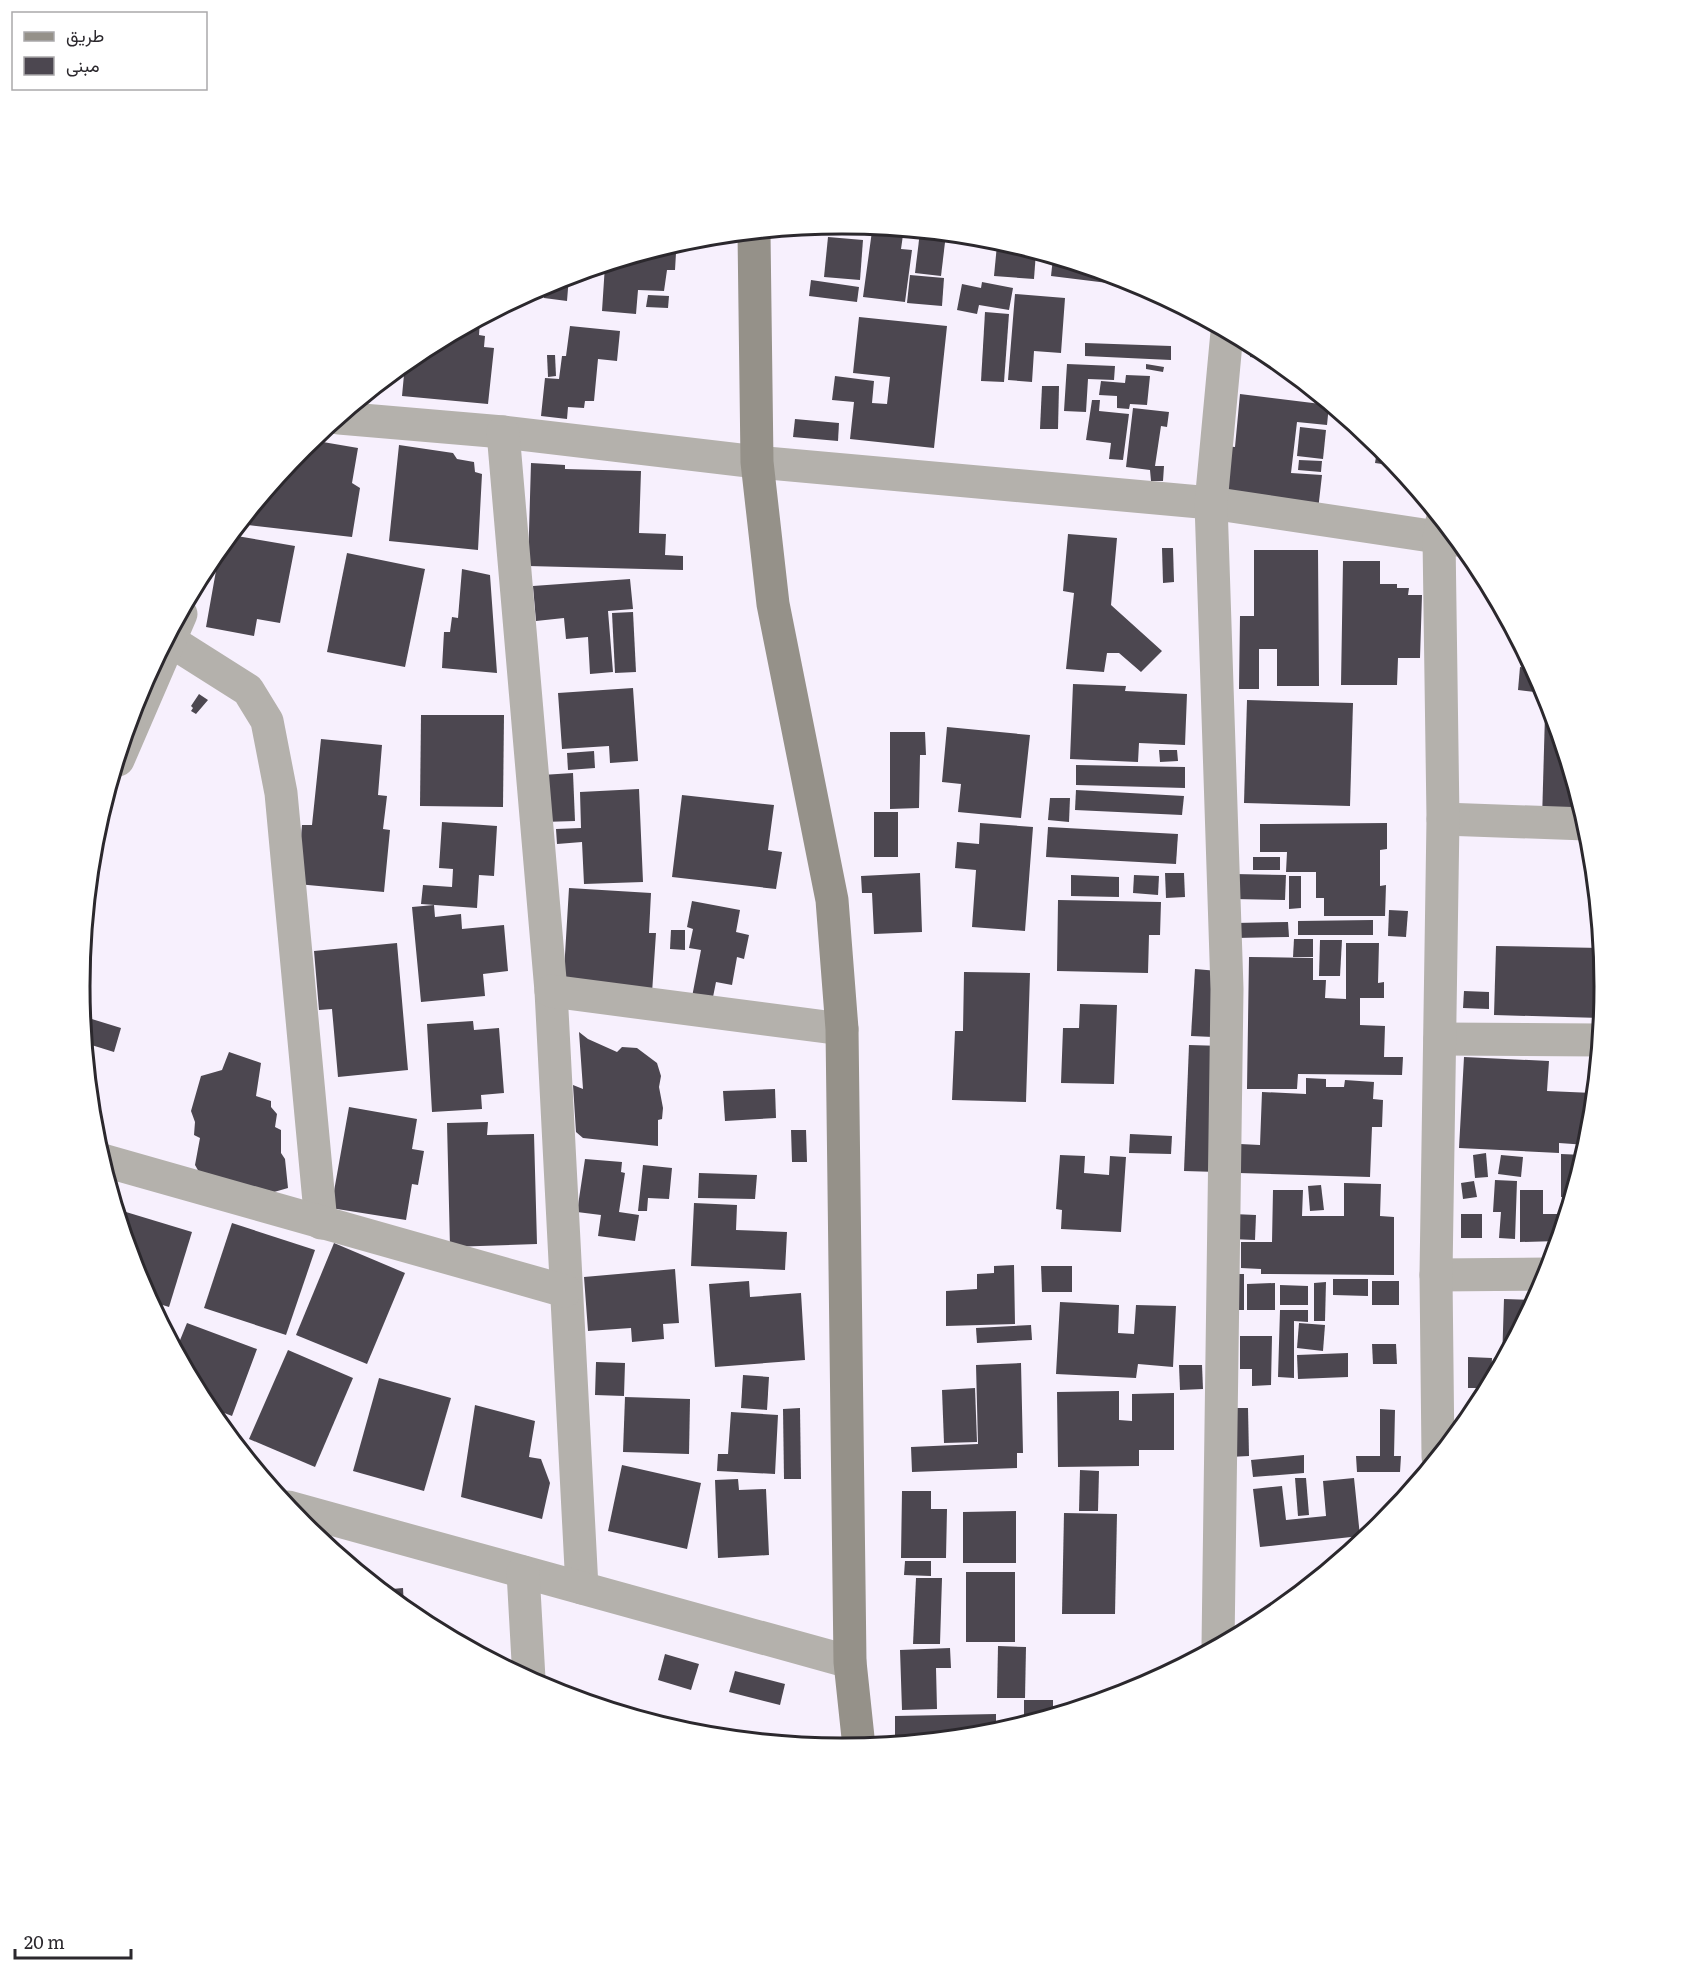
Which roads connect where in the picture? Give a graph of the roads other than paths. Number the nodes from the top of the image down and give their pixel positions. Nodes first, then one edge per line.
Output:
1 (754, 240) edge
2 (1226, 340) edge
3 (349, 419) edge
4 (503, 432) junction
5 (757, 462) junction
6 (1211, 504) junction
7 (1441, 532) edge
8 (1446, 539) edge
9 (180, 631) edge
10 (1443, 819) junction
11 (1576, 824) edge
12 (551, 991) junction
13 (842, 1029) junction
14 (1440, 1039) junction
15 (1592, 1040) edge
16 (111, 1163) edge
17 (321, 1223) junction
18 (1537, 1274) edge
19 (1436, 1275) junction
20 (565, 1290) junction
21 (1438, 1445) edge
22 (304, 1511) edge
23 (523, 1572) junction
24 (582, 1588) junction
25 (1218, 1638) edge
26 (850, 1662) junction
27 (528, 1670) edge
28 (858, 1738) edge

1 - 5 street
2 - 6 street
3 - 4 street
4 - 5 street
4 - 12 street
5 - 6 street
5 - 13 street
6 - 7 street
6 - 25 street
8 - 10 street
9 - 17 street
10 - 11 street
10 - 14 street
12 - 13 street
12 - 20 street
13 - 26 street
14 - 15 street
14 - 19 street
16 - 17 street
17 - 20 street
18 - 19 street
19 - 21 street
20 - 24 street
22 - 23 street
23 - 24 street
23 - 27 street
24 - 26 street
26 - 28 street

